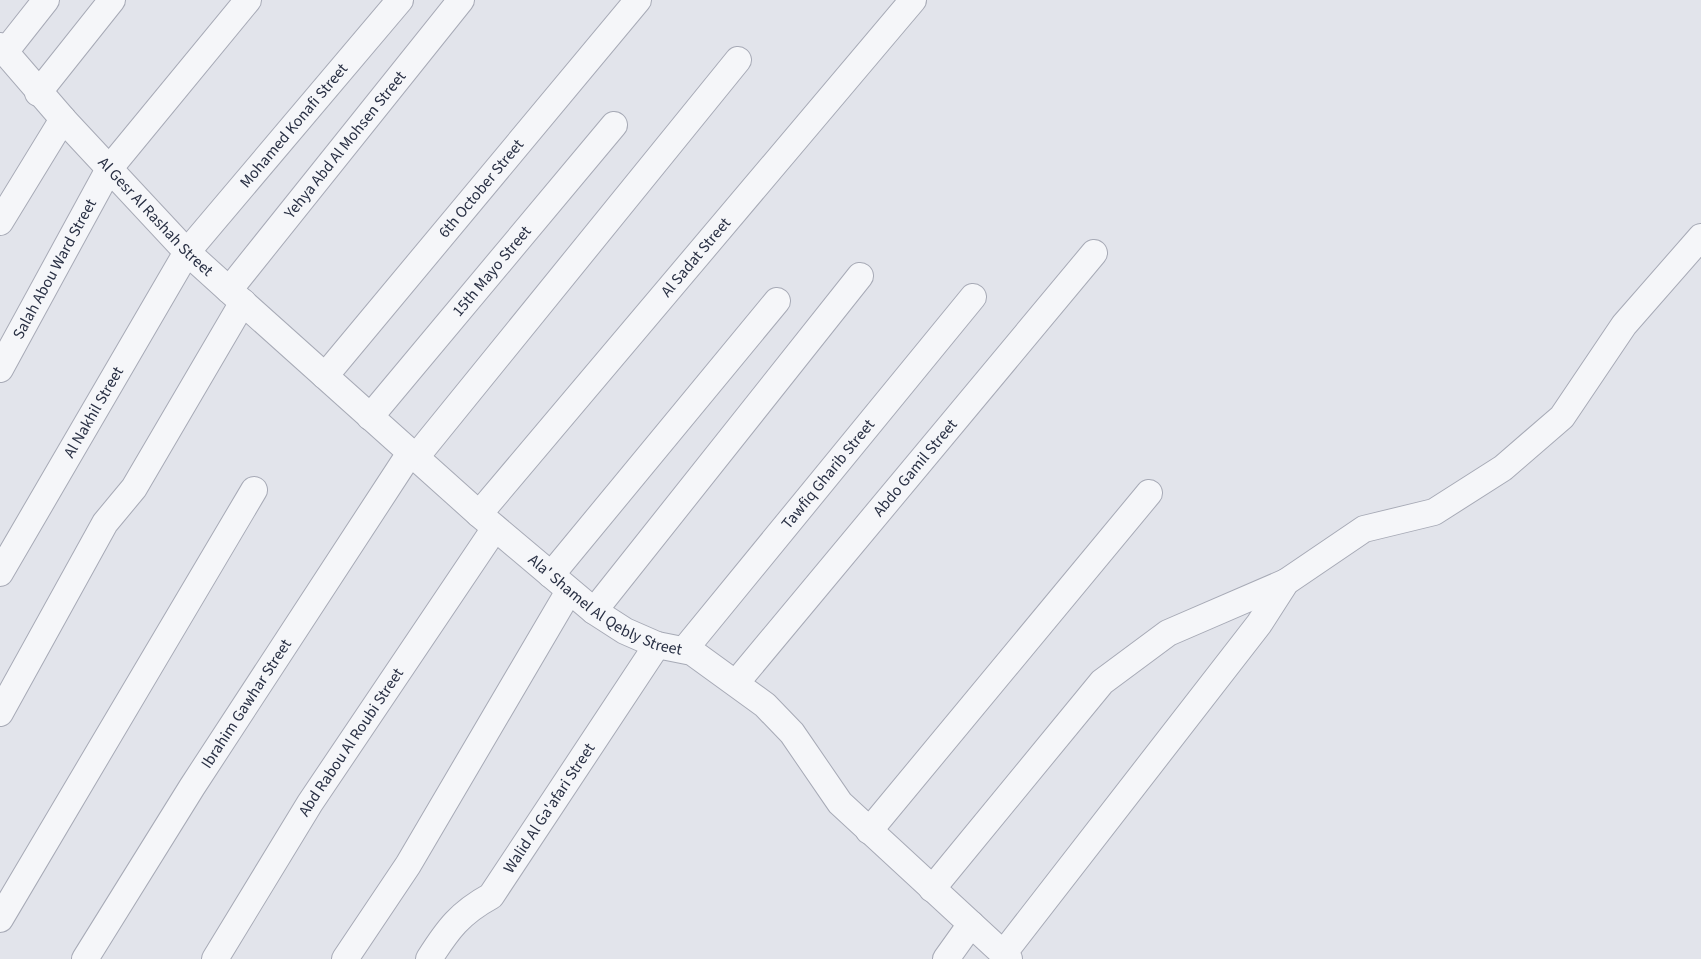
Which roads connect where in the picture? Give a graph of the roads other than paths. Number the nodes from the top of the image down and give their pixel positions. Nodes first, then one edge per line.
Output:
1 (46, 0) edge
2 (112, 0) edge
3 (248, 0) edge
4 (400, 0) edge
5 (461, 0) edge
6 (638, 0) edge
7 (913, 0) edge
8 (2, 49) edge
9 (738, 60) dead end
10 (38, 93) junction
11 (63, 119) junction
12 (614, 125) dead end
13 (109, 169) junction
14 (0, 222) edge
15 (1701, 237) edge
16 (187, 252) junction
17 (1094, 254) dead end
18 (860, 276) dead end
19 (236, 296) junction
20 (973, 297) dead end
21 (777, 301) dead end
22 (0, 369) edge
23 (325, 376) junction
24 (370, 417) junction
25 (413, 455) junction
26 (254, 490) dead end
27 (1149, 493) dead end
28 (487, 521) junction
29 (0, 573) edge
30 (1286, 582) junction
31 (560, 583) junction
32 (594, 611) junction
33 (657, 645) junction
34 (685, 649) junction
35 (736, 683) junction
36 (0, 713) edge
37 (869, 831) junction
38 (932, 889) junction
39 (0, 919) edge
40 (971, 924) junction
41 (1006, 956) edge
42 (85, 959) edge
43 (215, 959) edge
44 (345, 959) edge
45 (429, 959) edge
46 (946, 959) edge

1 - 8 street
2 - 10 street
3 - 13 street, Salah Abou Ward Street
4 - 16 street, Mohamed Konafi Street
5 - 19 street, Yehya Abd Al Mohsen Street
6 - 23 street, 6th October Street
7 - 28 street, Al Sadat Street
8 - 10 street, Al Gesr Al Rashah Street
9 - 25 street, Ibrahim Gawhar Street
10 - 11 street, Al Gesr Al Rashah Street
11 - 13 street, Al Gesr Al Rashah Street
11 - 14 street
12 - 24 street, 15th Mayo Street
13 - 16 street, Al Gesr Al Rashah Street
13 - 22 street, Salah Abou Ward Street
15 - 30 street
16 - 19 street, Al Gesr Al Rashah Street
16 - 29 street, Al Nakhil Street
17 - 35 street, Abdo Gamil Street
18 - 32 street
19 - 23 street, Al Gesr Al Rashah Street
19 - 36 street, Yehya Abd Al Mohsen Street
20 - 34 street, Tawfiq Gharib Street
21 - 31 street
23 - 24 street, Ala' Shamel Al Qebly Street
24 - 25 street, Ala' Shamel Al Qebly Street
25 - 28 street, Ala' Shamel Al Qebly Street
25 - 42 street, Ibrahim Gawhar Street
26 - 39 street
27 - 37 street
28 - 31 street, Ala' Shamel Al Qebly Street
28 - 43 street, Abd Rabou Al Roubi Street
30 - 38 street
30 - 41 street
31 - 32 street, Ala' Shamel Al Qebly Street
31 - 44 street
32 - 33 street, Ala' Shamel Al Qebly Street
33 - 34 street, Ala' Shamel Al Qebly Street
33 - 45 street, Walid Al Ga'afari Street
34 - 35 street, Ala' Shamel Al Qebly Street
35 - 37 street, Ala' Shamel Al Qebly Street
37 - 38 street, Ala' Shamel Al Qebly Street
38 - 40 street, Ala' Shamel Al Qebly Street
40 - 41 street, Ala' Shamel Al Qebly Street
40 - 46 street

